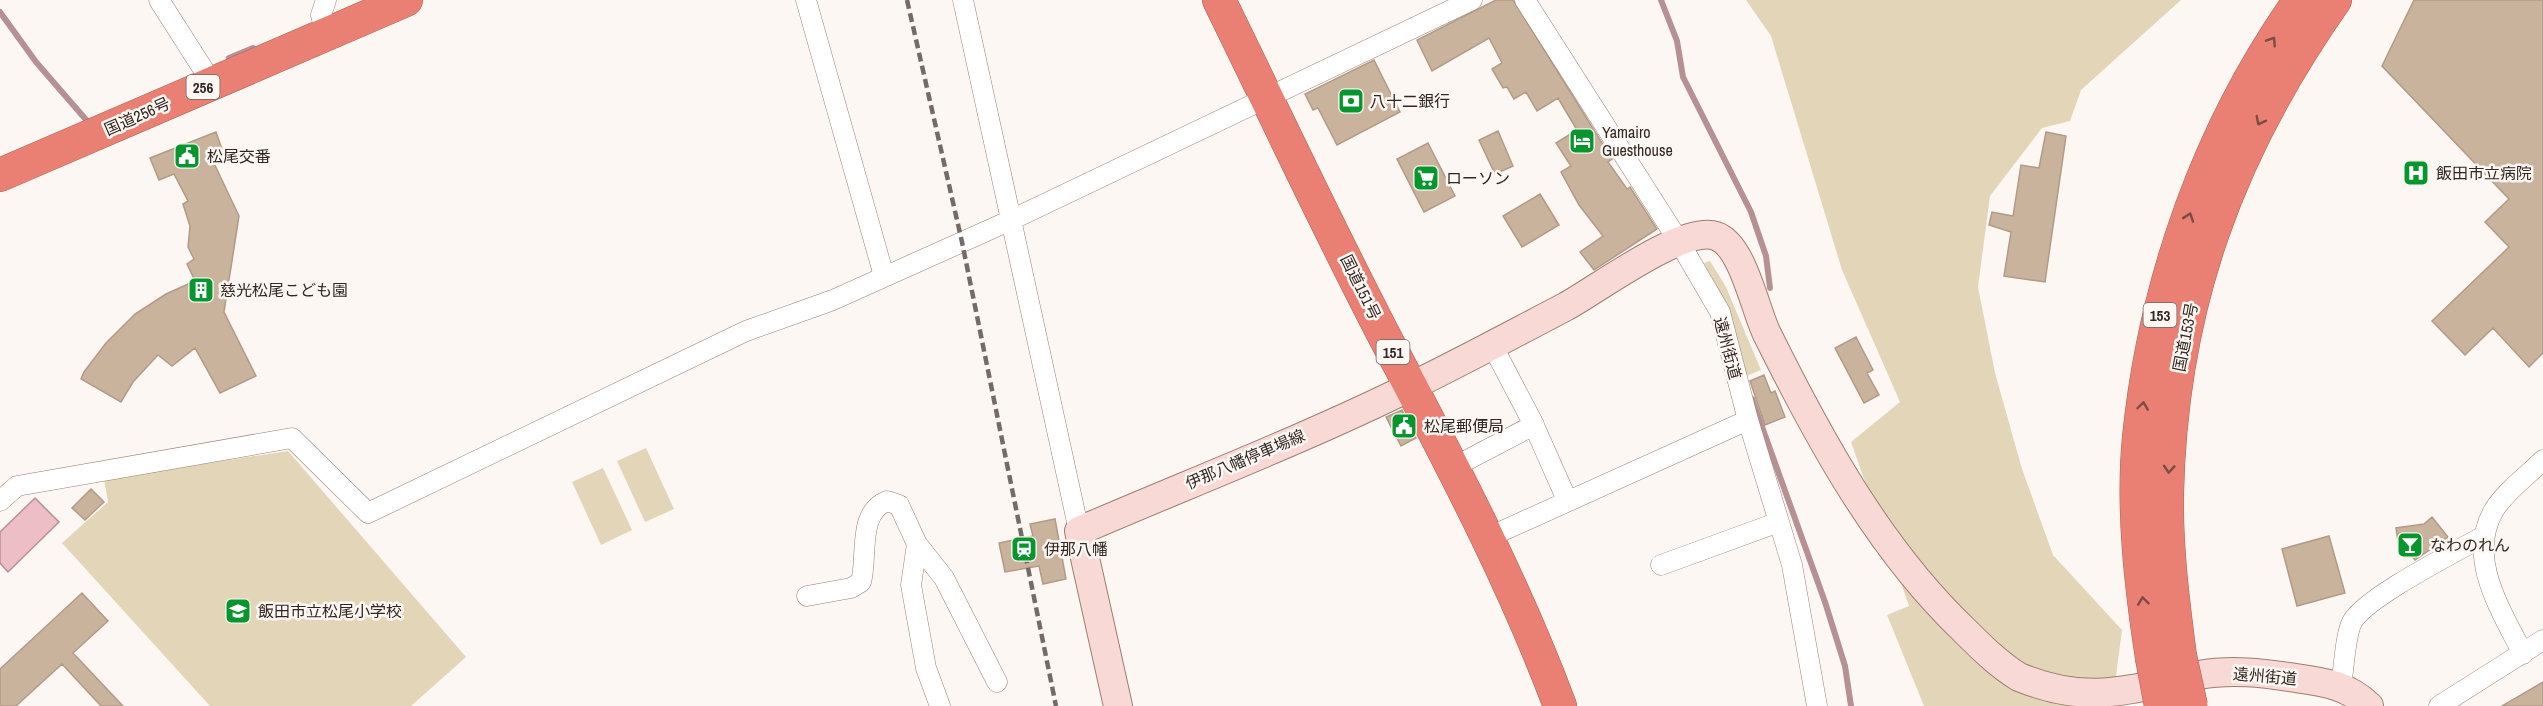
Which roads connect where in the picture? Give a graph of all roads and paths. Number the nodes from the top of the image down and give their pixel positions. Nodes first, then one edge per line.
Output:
1 (159, 0) edge
2 (326, 0) edge
3 (406, 0) edge
4 (806, 0) edge
5 (963, 0) edge
6 (1219, 0) edge
7 (1472, 0) edge
8 (1525, 0) edge
9 (2300, 0) edge
10 (2335, 0) edge
11 (326, 34) junction
12 (212, 83) junction
13 (1267, 98) junction
14 (0, 175) edge
15 (1011, 220) junction
16 (1678, 240) junction
17 (884, 276) junction
18 (1492, 345) junction
19 (1412, 386) junction
20 (1748, 420) junction
21 (1534, 424) junction
22 (2543, 460) edge
23 (1452, 468) junction
24 (1567, 500) junction
25 (0, 501) edge
26 (1779, 522) junction
27 (1079, 531) junction
28 (1489, 537) junction
29 (2482, 537) junction
30 (917, 544) junction
31 (1661, 565) dead end
32 (807, 596) dead end
33 (2543, 640) edge
34 (2523, 654) junction
35 (2166, 657) junction
36 (997, 682) dead end
37 (2342, 686) junction
38 (940, 706) edge
39 (1118, 706) edge
40 (1560, 706) edge
41 (1817, 706) edge
42 (2161, 706) edge
43 (2191, 706) edge
44 (2369, 706) edge
45 (2439, 706) edge

1 - 12 street
2 - 11 street
3 - 11 highway, 国道256号 / 256
4 - 17 street
5 - 15 street
6 - 13 highway, 国道151号 / 151
7 - 13 street
8 - 16 street, 遠州街道
35 -> 9 highway, 国道153号 / 153
10 -> 35 highway, 国道153号 / 153
11 - 12 highway, 国道256号 / 256
12 - 14 highway, 国道256号 / 256
13 - 15 street
13 - 19 highway, 国道151号 / 151
15 - 17 street
15 - 27 street
16 - 18 street, 伊那八幡停車場線
16 - 20 street, 遠州街道
16 - 37 street, 遠州街道
17 - 25 street
18 - 19 street, 伊那八幡停車場線
18 - 21 street
19 - 23 highway, 国道151号 / 151
19 - 27 street, 伊那八幡停車場線
20 - 24 street
20 - 26 street, 遠州街道
21 - 23 street
21 - 24 street
22 - 29 street
23 - 28 highway, 国道151号 / 151
24 - 28 street
26 - 31 street
26 - 41 street, 遠州街道
27 - 39 street
28 - 40 highway, 国道151号 / 151
29 - 34 street
29 - 37 street
30 - 32 street
30 - 36 street
30 - 38 street
33 - 34 street
34 - 45 street
35 - 42 highway, 国道153号 / 153, bridge
35 - 43 highway, 国道153号 / 153, bridge
37 - 44 street, 遠州街道

